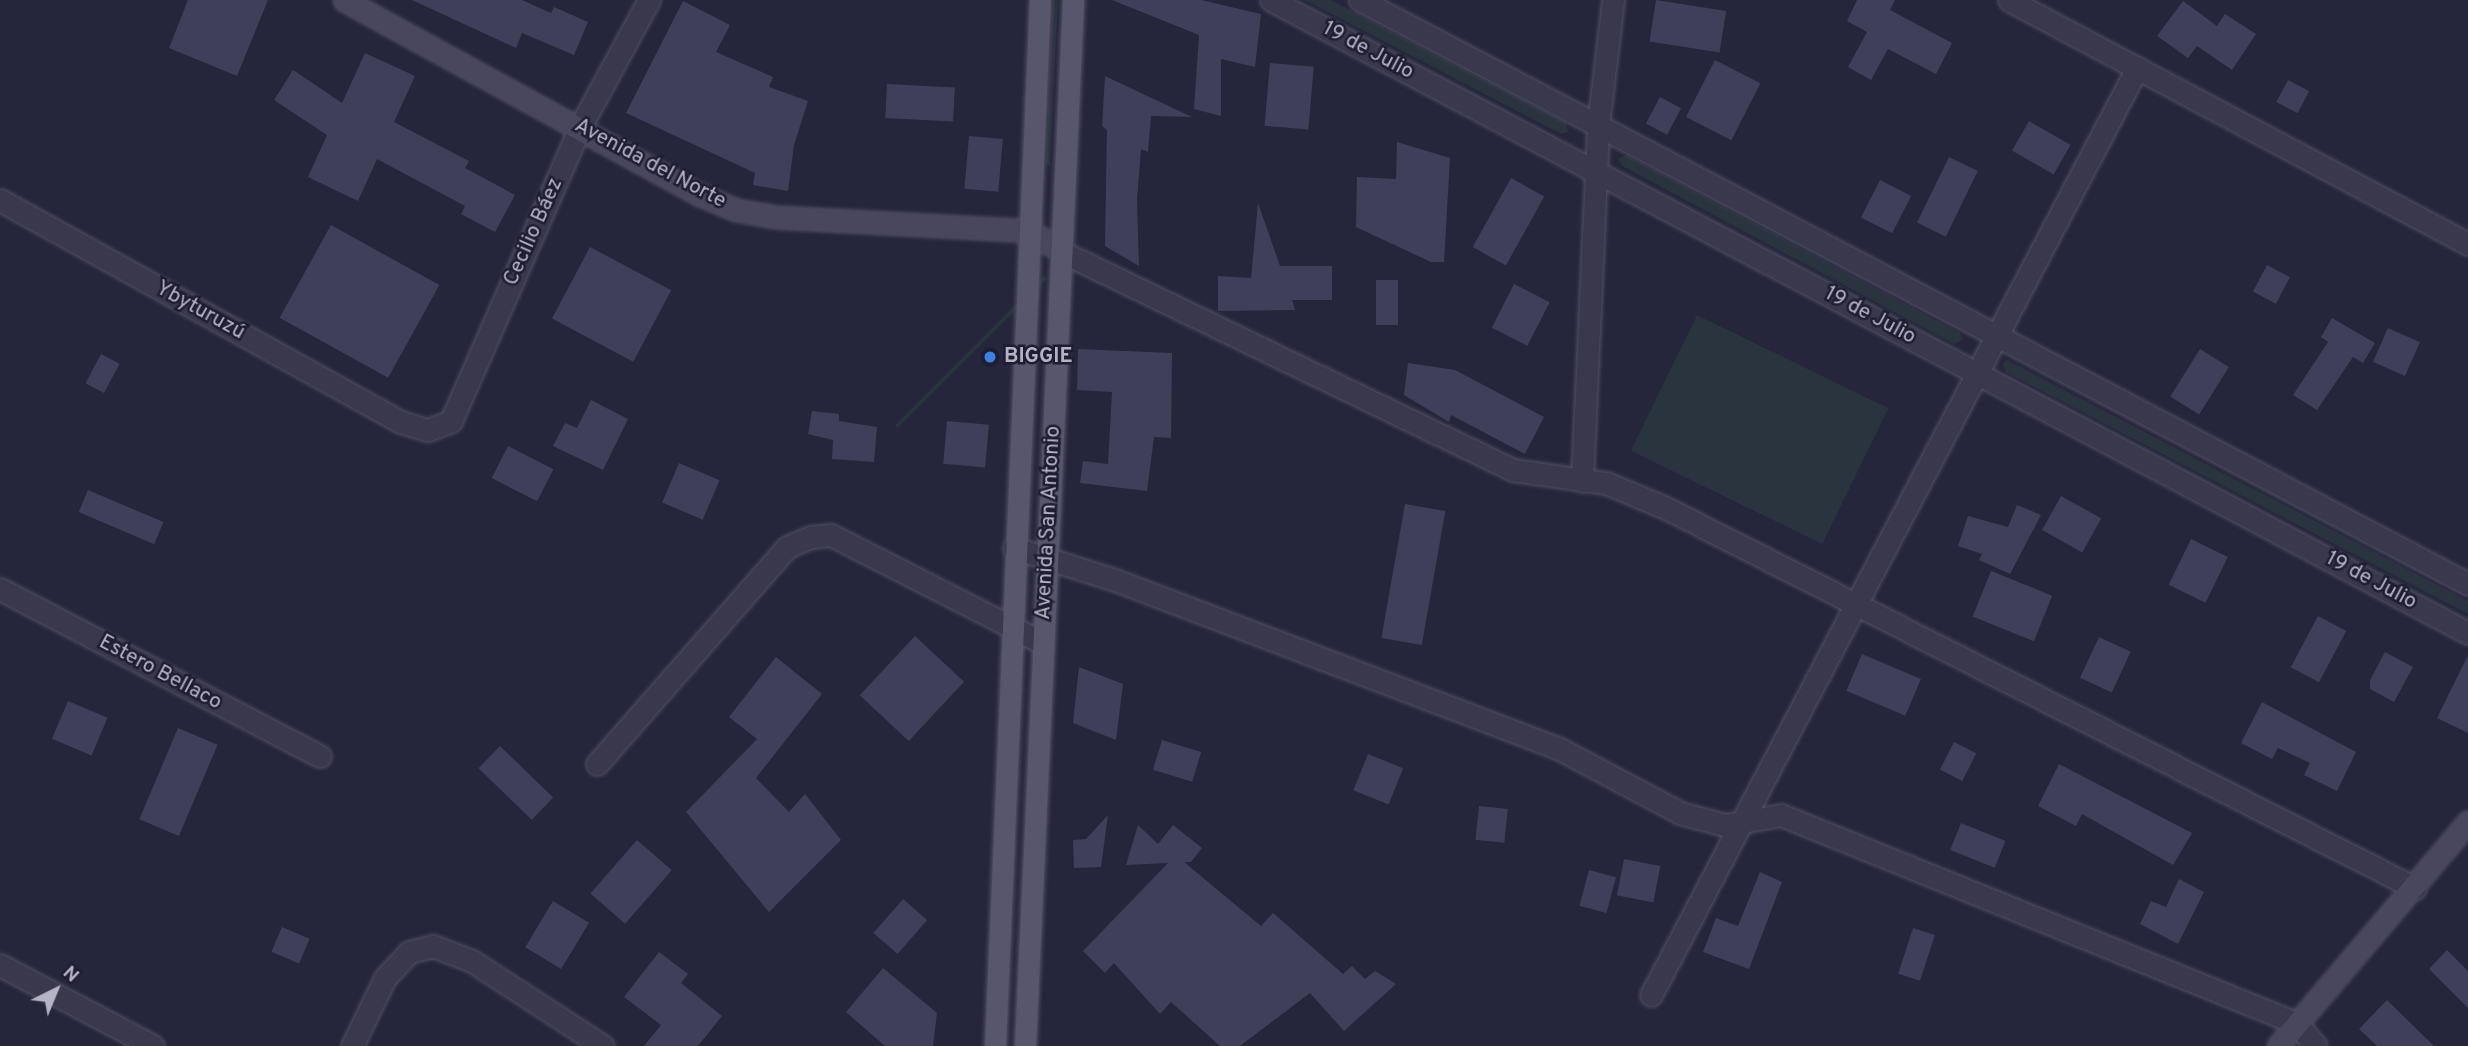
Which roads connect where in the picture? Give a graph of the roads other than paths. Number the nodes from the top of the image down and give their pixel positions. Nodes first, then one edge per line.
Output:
1 (344, 0) edge
2 (649, 0) edge
3 (1040, 0) edge
4 (1073, 0) edge
5 (1271, 0) edge
6 (1360, 0) edge
7 (1613, 0) edge
8 (2009, 0) edge
9 (2137, 68) junction
10 (1598, 126) junction
11 (580, 127) junction
12 (1595, 172) junction
13 (0, 200) edge
14 (1030, 231) junction
15 (2468, 244) edge
16 (1062, 252) junction
17 (1995, 335) junction
18 (1975, 372) junction
19 (401, 422) joint
20 (1582, 481) junction
21 (1014, 548) junction
22 (1047, 557) junction
23 (2468, 584) edge
24 (0, 589) edge
25 (1856, 608) junction
26 (1010, 629) junction
27 (2468, 632) edge
28 (1043, 643) junction
29 (320, 756) dead end
30 (597, 764) dead end
31 (2468, 822) edge
32 (1741, 824) junction
33 (2415, 888) junction
34 (0, 965) edge
35 (1651, 995) dead end
36 (2296, 1023) junction
37 (153, 1046) edge
38 (352, 1046) edge
39 (603, 1046) edge
40 (995, 1046) edge
41 (1025, 1046) edge
42 (2278, 1046) edge
43 (2316, 1046) edge

1 - 11 street, Avenida del Norte
2 - 11 street, Cecilio Báez
3 - 14 main road, Avenida San Antonio
4 - 16 main road, Avenida San Antonio
5 - 12 street, 19 de Julio
6 - 10 street, 19 de Julio
7 - 10 street
8 - 9 street
9 - 15 street
9 - 17 street
10 - 12 street
10 - 17 street, 19 de Julio
11 - 14 street, Avenida del Norte
11 - 19 street, Cecilio Báez
12 - 18 street, 19 de Julio
12 - 20 street
13 - 19 street, Ybyturuzú
14 - 16 street
14 - 21 main road, Avenida San Antonio
16 - 20 street
16 - 22 main road, Avenida San Antonio
17 - 18 street
17 - 23 street, 19 de Julio
18 - 25 street
18 - 27 street, 19 de Julio
20 - 25 street
21 - 22 street
21 - 26 main road, Avenida San Antonio
22 - 28 main road, Avenida San Antonio
22 - 32 street
24 - 29 street, Estero Bellaco
25 - 32 street
25 - 33 street
26 - 28 street
26 - 30 street
26 - 40 main road, Avenida San Antonio
28 - 41 main road, Avenida San Antonio
31 - 33 street
32 - 35 street
32 - 36 street
33 - 36 street
34 - 37 street
36 - 42 street
36 - 43 street
38 - 39 street

